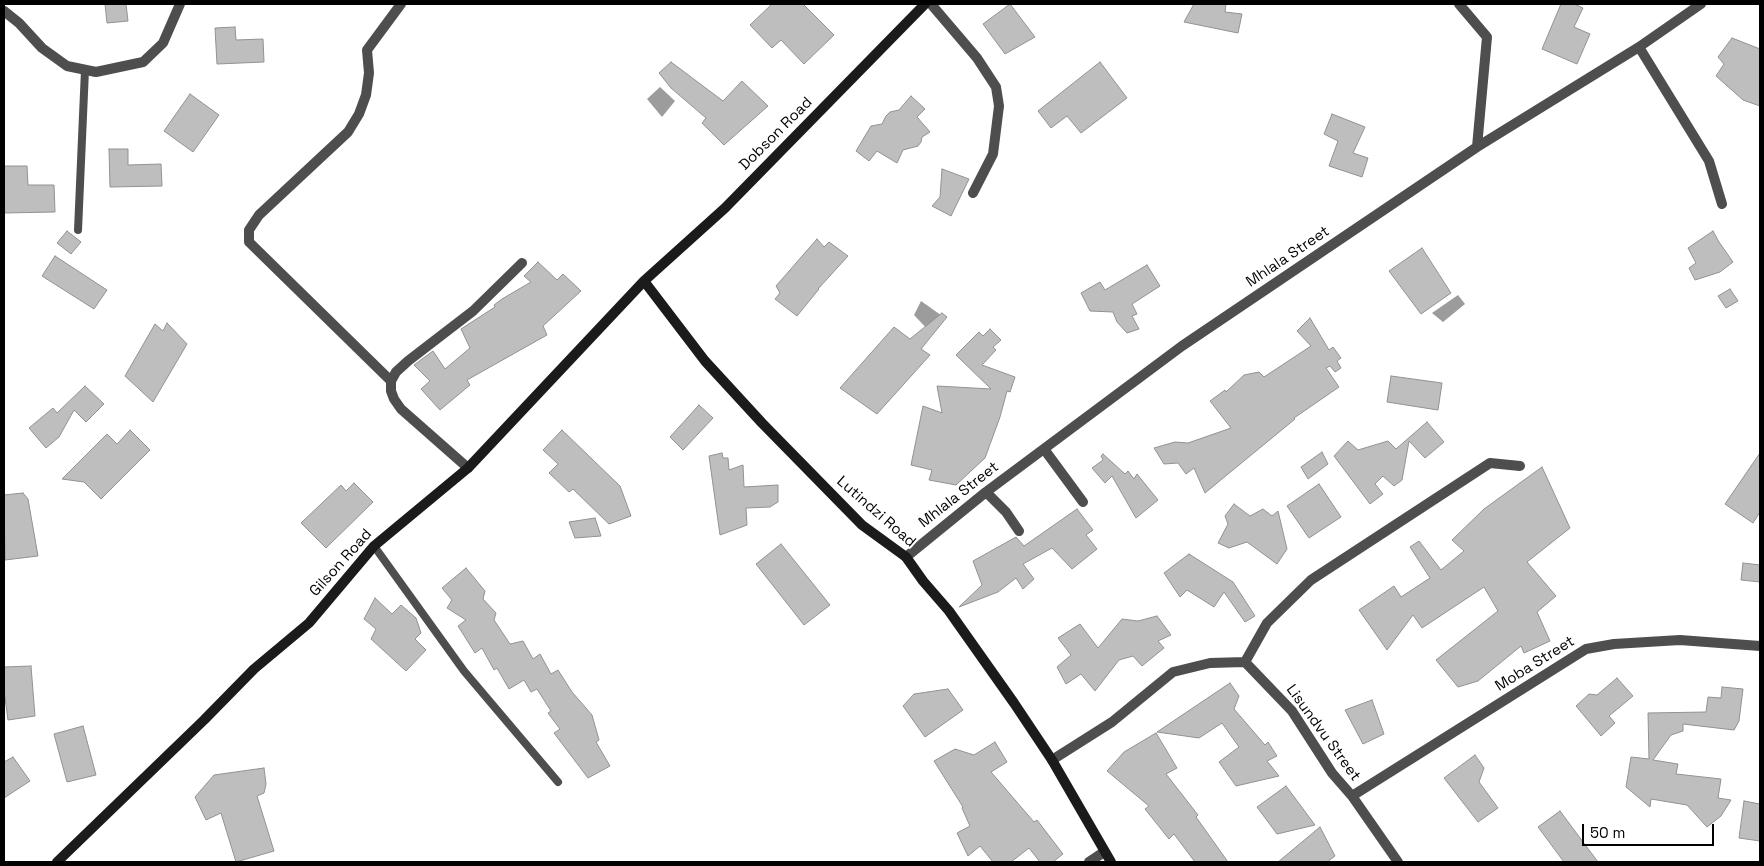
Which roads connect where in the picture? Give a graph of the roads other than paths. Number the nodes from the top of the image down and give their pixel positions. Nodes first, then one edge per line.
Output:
1 (180, 4) edge
2 (401, 4) edge
3 (925, 4) edge
4 (931, 4) edge
5 (1459, 4) edge
6 (1701, 4) edge
7 (4, 11) edge
8 (1639, 47) junction
9 (85, 70) junction
10 (1477, 147) junction
11 (973, 193) dead end
12 (1722, 204) dead end
13 (78, 230) dead end
14 (522, 263) dead end
15 (644, 281) junction
16 (391, 381) junction
17 (1044, 450) junction
18 (1520, 466) dead end
19 (468, 468) junction
20 (986, 492) junction
21 (1083, 502) dead end
22 (1019, 531) dead end
23 (374, 546) junction
24 (906, 557) junction
25 (1760, 646) edge
26 (1245, 662) junction
27 (1052, 760) junction
28 (558, 782) dead end
29 (1352, 796) junction
30 (1104, 852) junction
31 (57, 862) edge
32 (1089, 862) edge
33 (1111, 862) edge
34 (1398, 862) edge

1 - 9 street
2 - 16 street
3 - 15 street, Dobson Road
4 - 11 street
5 - 10 street
6 - 8 street, Mhlala Street
7 - 9 street
8 - 10 street, Mhlala Street
8 - 12 street
9 - 13 lane
10 - 17 street, Mhlala Street
14 - 16 street
15 - 19 street, Gilson Road
15 - 24 street, Lutindzi Road
16 - 19 street
17 - 20 street, Mhlala Street
17 - 21 street
18 - 26 street
19 - 23 street, Gilson Road
20 - 22 street
20 - 24 street, Mhlala Street
23 - 28 lane
23 - 31 street, Gilson Road
24 - 27 street, Lutindzi Road
25 - 29 street, Moba Street
26 - 27 street
26 - 29 street, Lisundvu Street
27 - 30 street, Lutindzi Road
29 - 34 street, Lisundvu Street
30 - 32 street
30 - 33 street, Lutindzi Road

